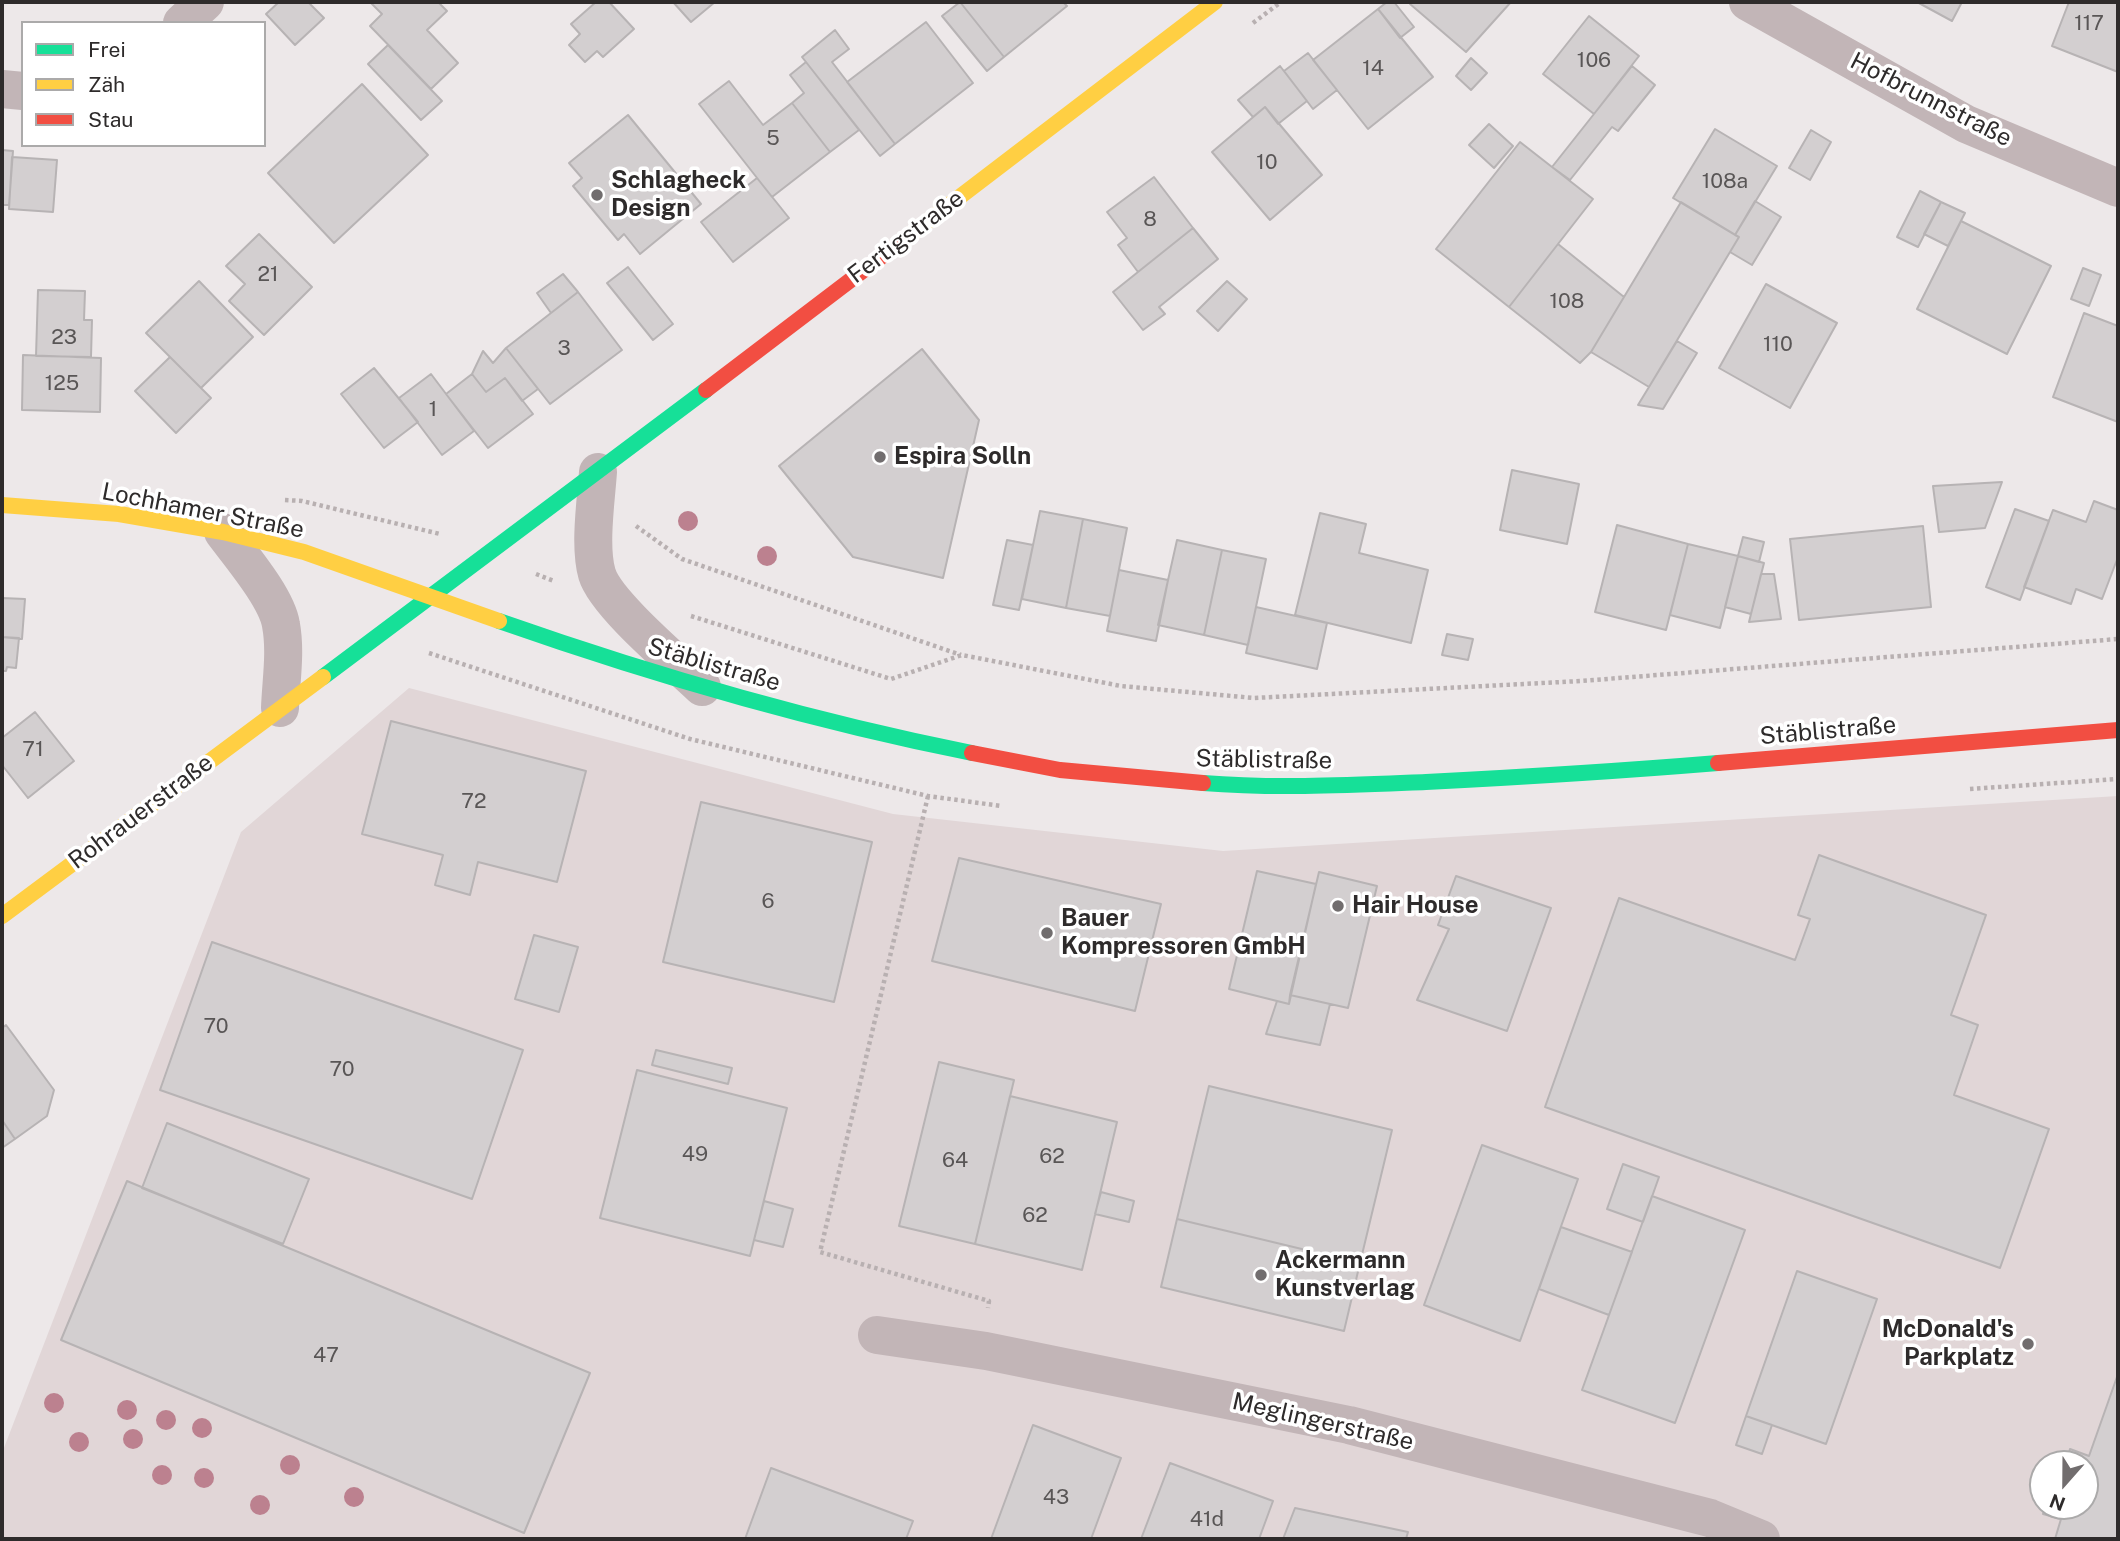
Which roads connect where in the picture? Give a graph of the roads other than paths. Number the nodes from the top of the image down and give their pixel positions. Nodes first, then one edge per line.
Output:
1 (205, 2) edge
2 (1214, 2) edge
3 (1748, 2) edge
4 (184, 21) edge
5 (2, 89) edge
6 (21, 91) edge
7 (2118, 188) edge
8 (598, 472) junction
9 (2, 505) edge
10 (223, 532) junction
11 (432, 597) junction
12 (702, 687) junction
13 (280, 708) junction
14 (2118, 730) edge
15 (2, 916) edge
16 (877, 1335) dead end
17 (1761, 1539) edge

1 - 4 street
2 - 8 main road, Fertigstraße
3 - 7 street, Hofbrunnstraße
5 - 6 street
8 - 11 main road, Fertigstraße
8 - 12 street
9 - 10 main road, Lochhamer Straße
10 - 11 main road, Lochhamer Straße
10 - 13 street
11 - 12 main road, Stäblistraße
11 - 13 main road, Rohrauerstraße
12 - 14 main road, Stäblistraße
13 - 15 main road, Rohrauerstraße
16 - 17 street, Meglingerstraße

